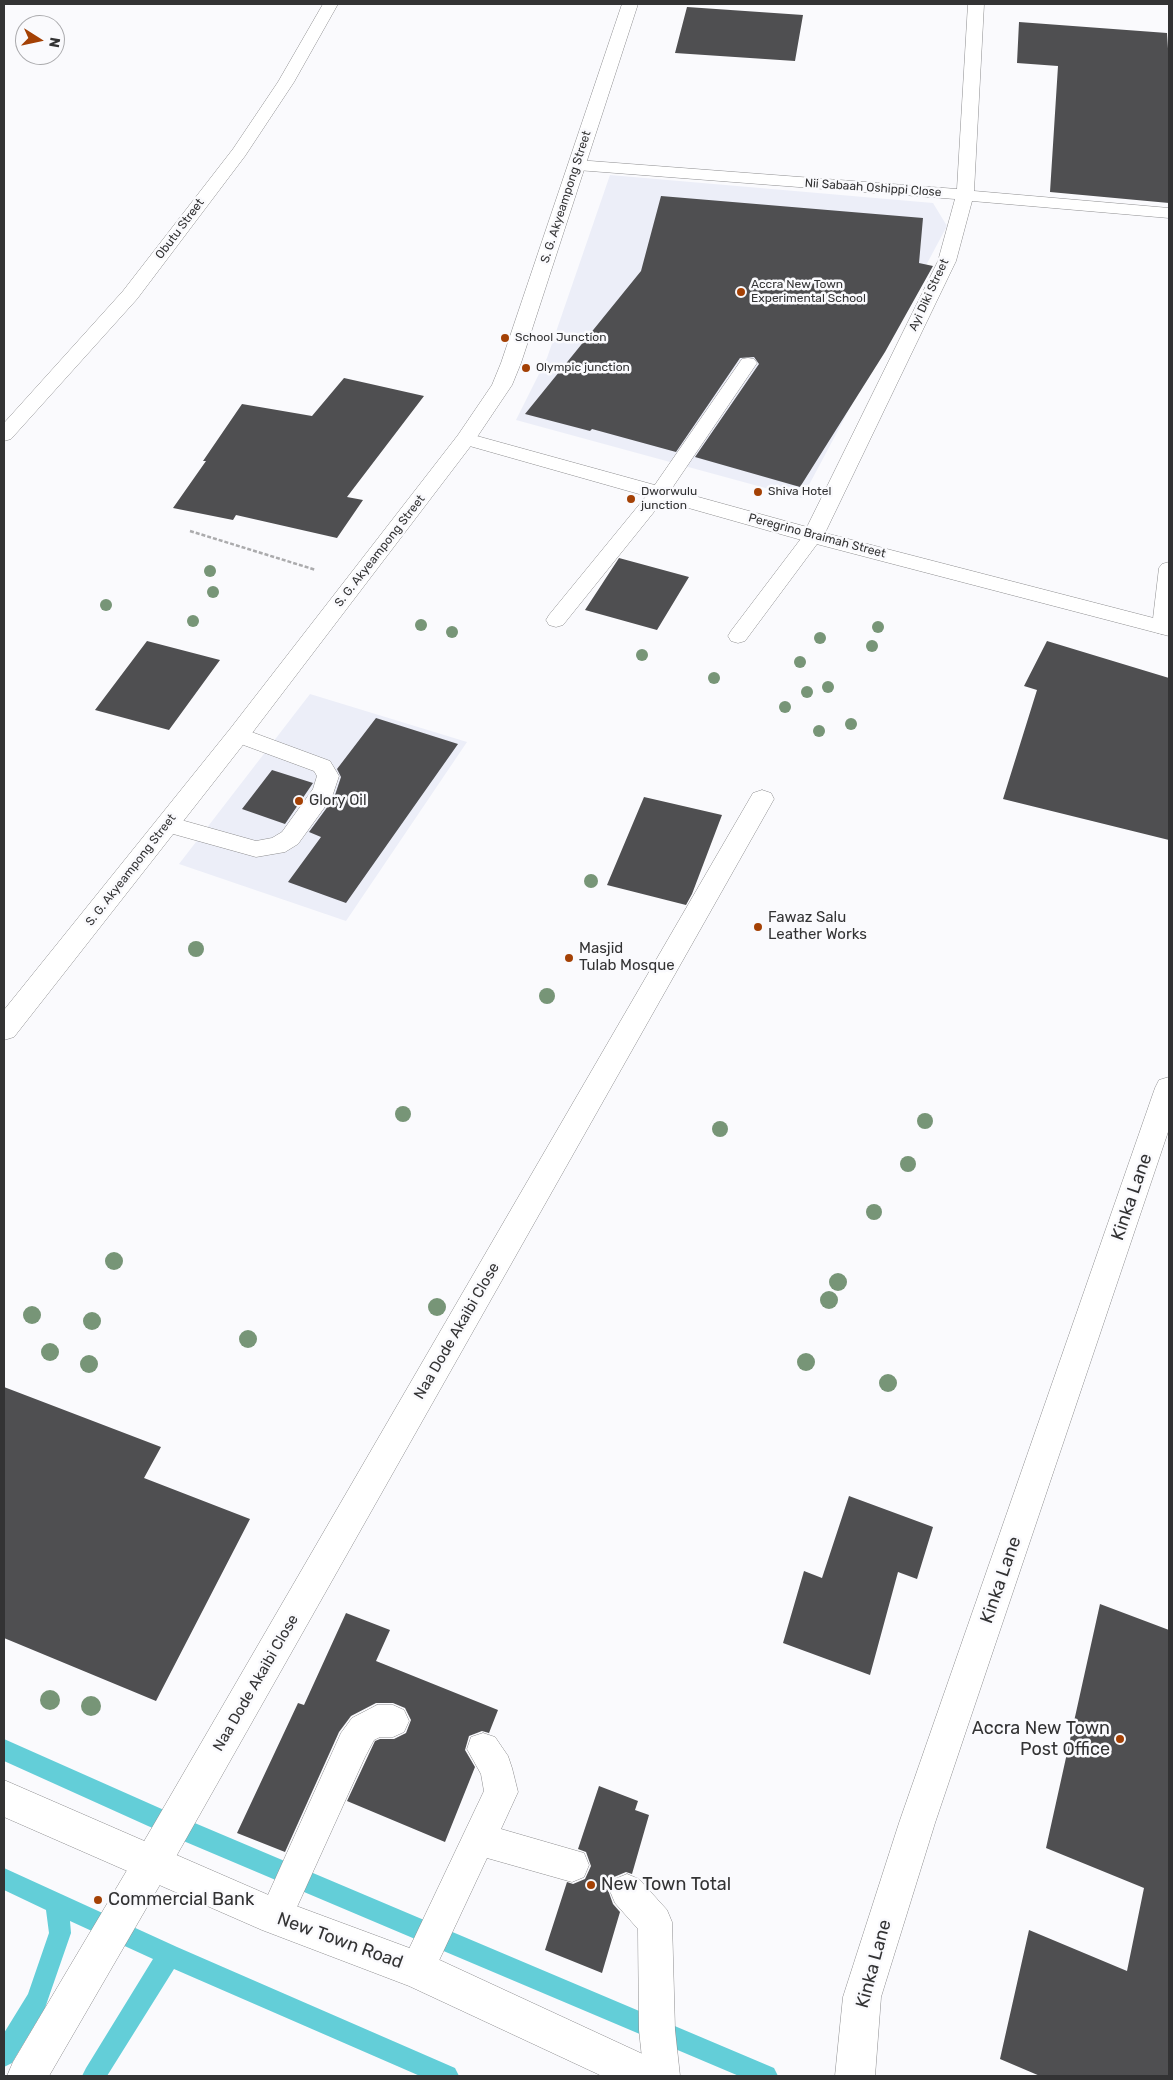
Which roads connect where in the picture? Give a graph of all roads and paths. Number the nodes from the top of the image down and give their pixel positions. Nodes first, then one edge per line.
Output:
1 (330, 4) edge
2 (630, 4) edge
3 (976, 4) edge
4 (577, 165) junction
5 (965, 195) junction
6 (1169, 213) edge
7 (748, 362) dead end
8 (4, 434) edge
9 (466, 439) junction
10 (659, 493) junction
11 (190, 531) dead end
12 (813, 536) junction
13 (1169, 568) edge
14 (356, 582) junction
15 (556, 620) dead end
16 (1165, 628) edge
17 (738, 636) dead end
18 (238, 736) junction
19 (762, 799) dead end
20 (167, 824) junction
21 (4, 1029) edge
22 (1169, 1088) edge
23 (393, 1721) dead end
24 (482, 1749) dead end
25 (4, 1798) edge
26 (478, 1839) junction
27 (152, 1863) junction
28 (572, 1865) dead end
29 (627, 1891) dead end
30 (275, 1917) junction
31 (417, 1970) junction
32 (27, 2076) edge
33 (646, 2076) edge
34 (662, 2076) edge
35 (855, 2076) edge

1 - 8 street, Obutu Street
2 - 4 street, S. G. Akyeampong Street
3 - 5 street, Ayi Diki Street
4 - 5 street, Nii Sabaah Oshippi Close
4 - 9 street, S. G. Akyeampong Street
5 - 6 street, Nii Sabaah Oshippi Close
5 - 12 street, Ayi Diki Street
7 - 10 lane
9 - 10 street, Peregrino Braimah Street
9 - 14 street, S. G. Akyeampong Street
10 - 12 street, Peregrino Braimah Street
10 - 15 lane
11 - 14 path
12 - 16 street, Peregrino Braimah Street
12 - 17 lane
13 - 16 lane
14 - 18 street, S. G. Akyeampong Street
18 - 20 street, S. G. Akyeampong Street
18 - 20 lane
19 - 27 street, Naa Dode Akaibi Close
20 - 21 street, S. G. Akyeampong Street
22 - 35 street, Kinka Lane
23 - 30 lane
24 - 26 lane
25 - 27 street, New Town Road
26 - 28 lane
26 - 31 lane
27 - 30 street, New Town Road
27 - 32 street, Naa Dode Akaibi Close
29 - 34 lane
30 - 31 street, New Town Road
31 - 33 street, New Town Road

